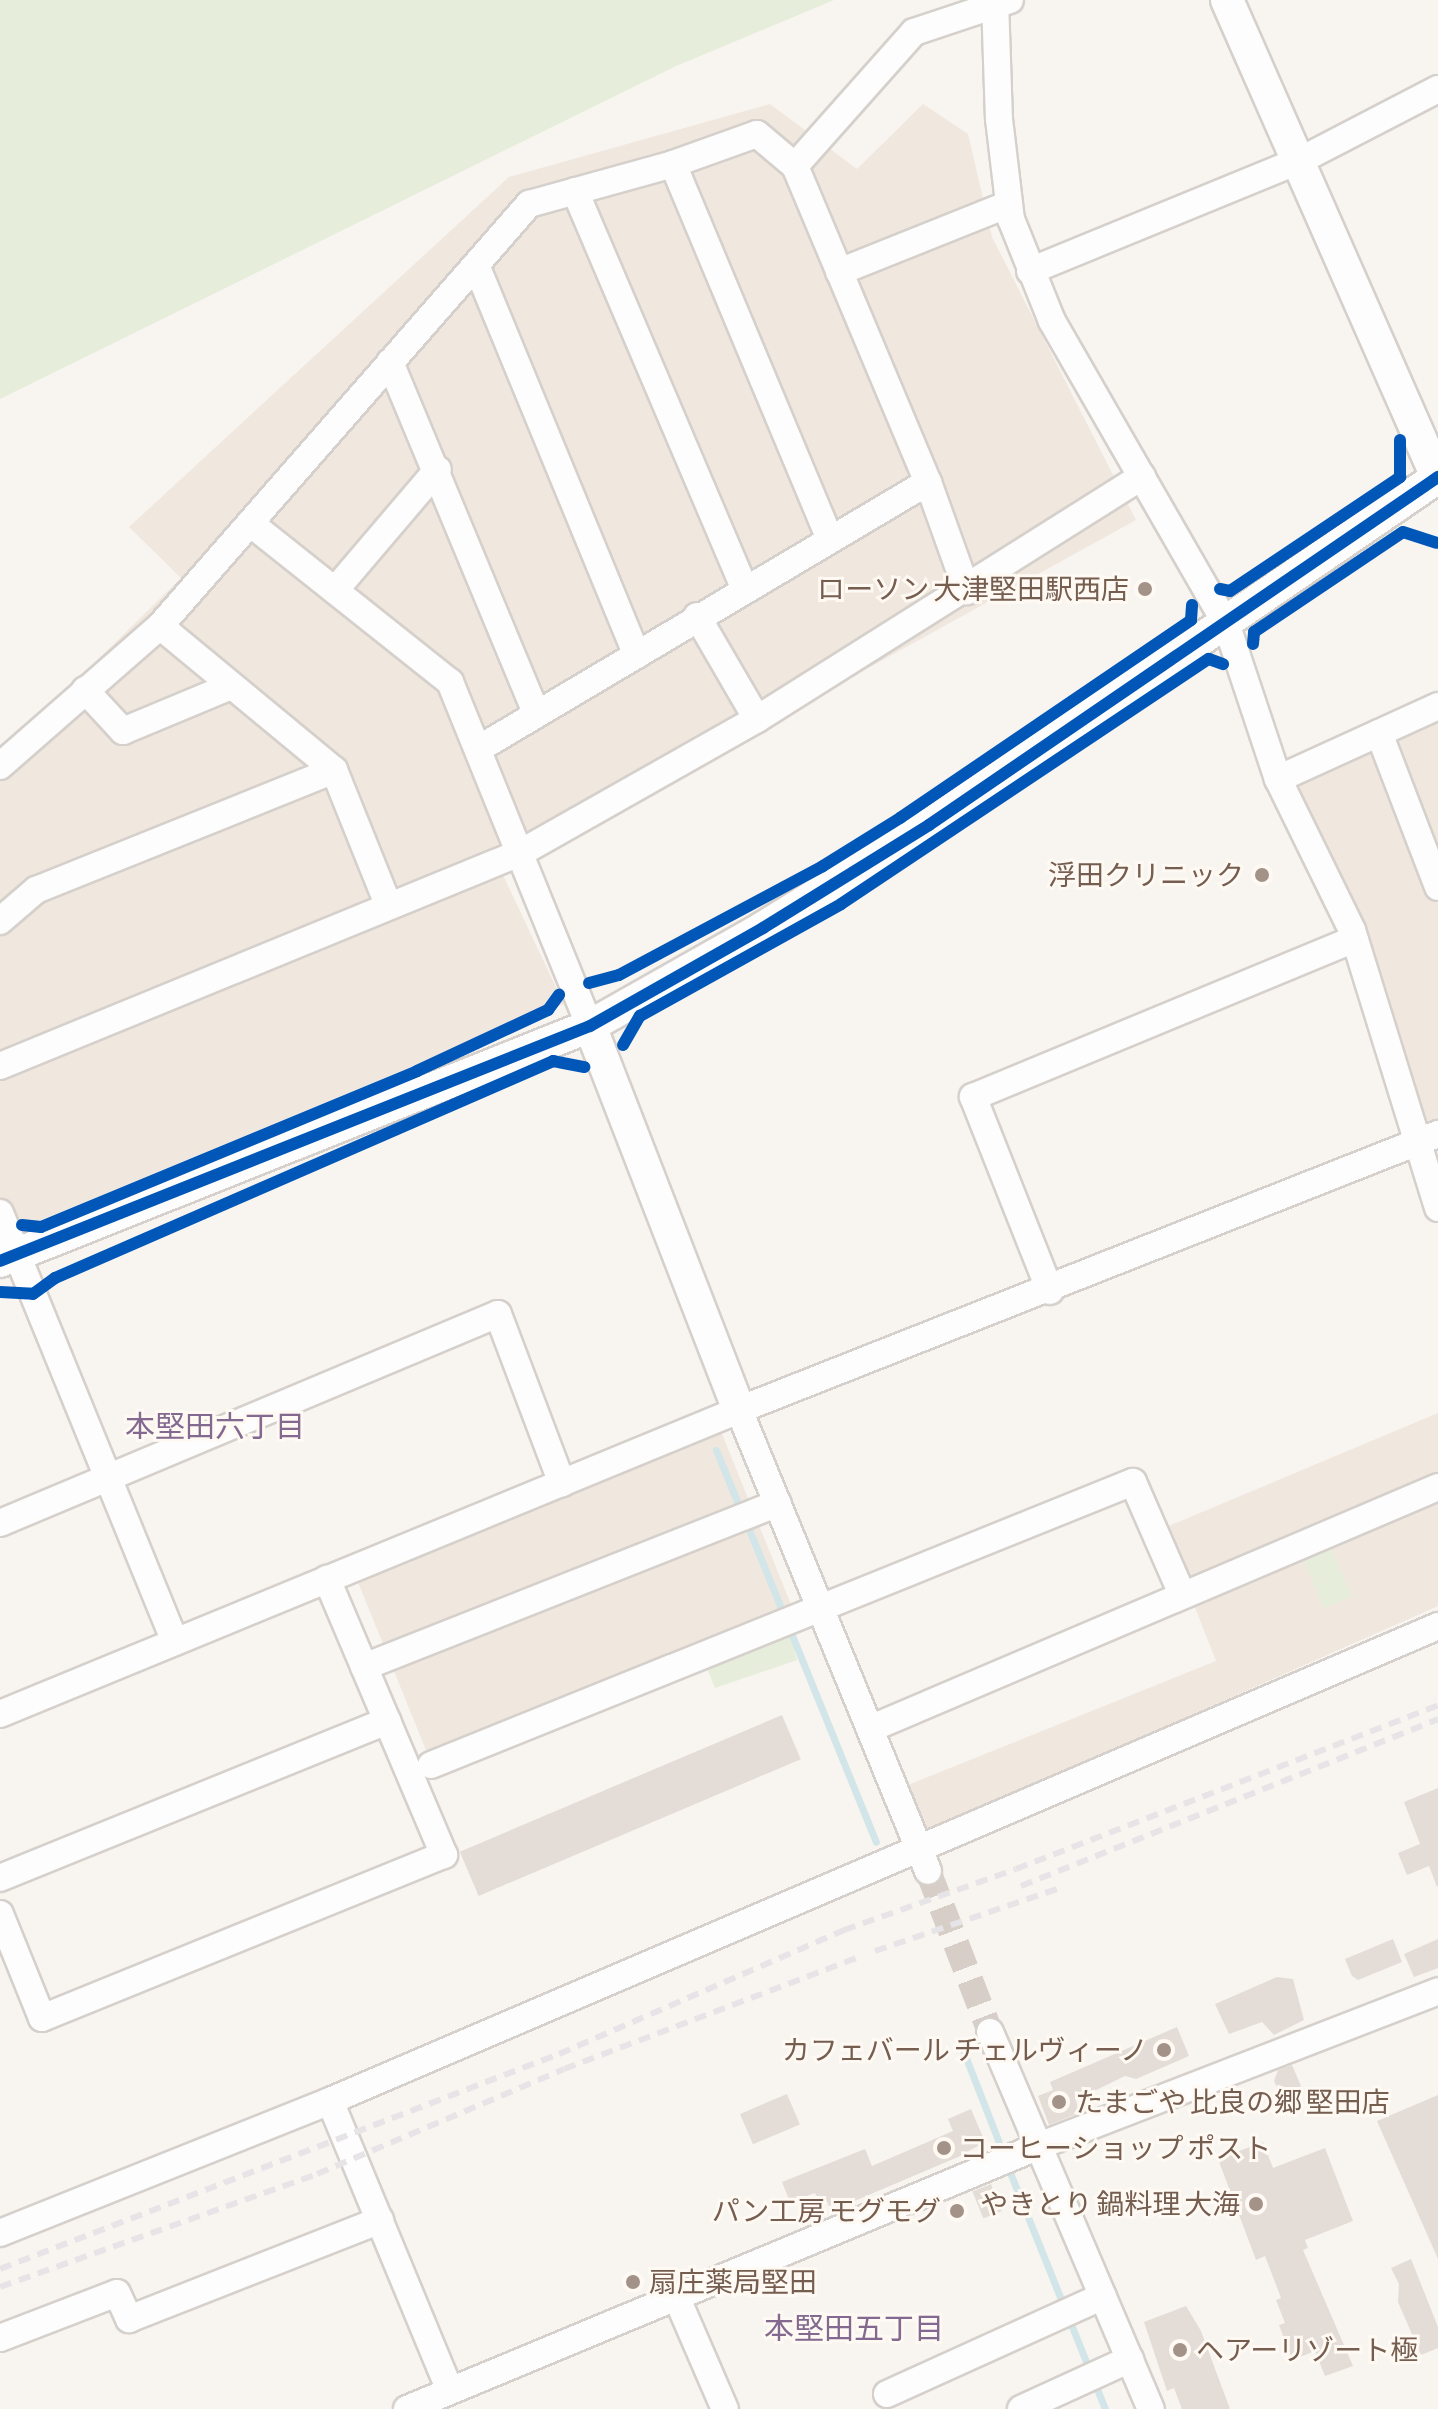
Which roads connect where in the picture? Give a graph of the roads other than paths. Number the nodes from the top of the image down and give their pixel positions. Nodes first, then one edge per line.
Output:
1 (1227, 0) edge
2 (1001, 1) edge
3 (1438, 89) edge
4 (1301, 160) junction
5 (673, 164) junction
6 (795, 166) junction
7 (575, 191) junction
8 (1009, 204) junction
9 (476, 265) junction
10 (1030, 271) junction
11 (839, 272) junction
12 (390, 362) junction
13 (438, 469) junction
14 (1142, 477) junction
15 (1438, 478) edge
16 (928, 482) junction
17 (250, 523) junction
18 (830, 539) junction
19 (336, 589) junction
20 (745, 589) junction
21 (967, 591) junction
22 (697, 616) junction
23 (1226, 623) junction
24 (160, 626) junction
25 (637, 655) junction
26 (231, 686) junction
27 (85, 690) junction
28 (1438, 706) edge
29 (536, 713) junction
30 (757, 719) junction
31 (1379, 733) junction
32 (480, 748) junction
33 (0, 766) edge
34 (334, 770) junction
35 (1278, 779) junction
36 (522, 852) junction
37 (1438, 887) edge
38 (388, 904) junction
39 (0, 921) edge
40 (1355, 939) junction
41 (590, 1026) junction
42 (0, 1066) edge
43 (1430, 1138) edge
44 (1438, 1208) edge
45 (0, 1213) edge
46 (8, 1258) edge
47 (1050, 1291) junction
48 (739, 1410) junction
49 (111, 1477) junction
50 (562, 1483) junction
51 (1438, 1487) edge
52 (778, 1503) junction
53 (0, 1523) edge
54 (327, 1579) junction
55 (1182, 1594) junction
56 (820, 1605) junction
57 (1438, 1626) edge
58 (175, 1642) junction
59 (364, 1667) junction
60 (0, 1714) edge
61 (387, 1721) junction
62 (872, 1728) junction
63 (431, 1765) dead end
64 (924, 1859) junction
65 (0, 1878) edge
66 (0, 1914) edge
67 (1438, 1991) edge
68 (990, 2032) tunnel mouth
69 (330, 2101) junction
70 (1017, 2155) junction
71 (380, 2220) junction
72 (0, 2233) edge
73 (676, 2296) junction
74 (1103, 2296) junction
75 (0, 2338) edge
76 (1130, 2359) junction
77 (450, 2390) junction
78 (887, 2394) dead end
79 (415, 2407) edge
80 (725, 2409) edge
81 (1021, 2409) edge
82 (1151, 2409) edge

1 - 4 street
2 - 6 street
2 - 8 street
3 - 4 street
4 - 10 street
4 - 15 street
5 - 6 street
5 - 7 street
5 - 18 street
6 - 11 street
7 - 9 street
7 - 20 street
8 - 10 street
8 - 11 street
9 - 12 street
9 - 25 street
10 - 14 street
11 - 16 street
12 - 13 street
12 - 17 street
13 - 19 street
13 - 29 street
14 - 21 street
14 - 23 street
15 - 23 street
16 - 18 street
16 - 21 street
17 - 19 street
17 - 24 street
18 - 20 street
19 - 32 street
20 - 22 street
21 - 30 street
22 - 25 street
22 - 30 street
23 - 35 street
23 - 41 street
24 - 26 street
24 - 27 street
25 - 29 street
26 - 27 street
26 - 34 street
27 - 33 street
28 - 31 street
29 - 32 street
30 - 36 street
31 - 35 street
31 - 37 street
32 - 36 street
34 - 38 street
34 - 39 street
35 - 40 street
36 - 38 street
36 - 41 street
38 - 42 street
40 - 43 street
40 - 47 street
41 - 46 street
41 - 48 street
43 - 44 street
43 - 47 street
45 - 46 street
46 - 49 street
47 - 48 street
48 - 50 street
48 - 52 street
49 - 50 street
49 - 53 street
49 - 58 street
50 - 54 street
51 - 55 street
52 - 56 street
52 - 59 street
54 - 58 street
54 - 59 street
55 - 56 street
55 - 62 street
56 - 62 street
56 - 63 street
57 - 64 street
58 - 60 street
59 - 61 street
61 - 65 street
61 - 66 street
62 - 64 street
64 - 69 street
67 - 70 street
68 - 70 street
69 - 71 street
69 - 72 street
70 - 73 street
70 - 74 street
71 - 75 street
71 - 77 street
73 - 77 street
73 - 80 street
74 - 76 street
74 - 78 street
76 - 81 street
76 - 82 street
77 - 79 street

